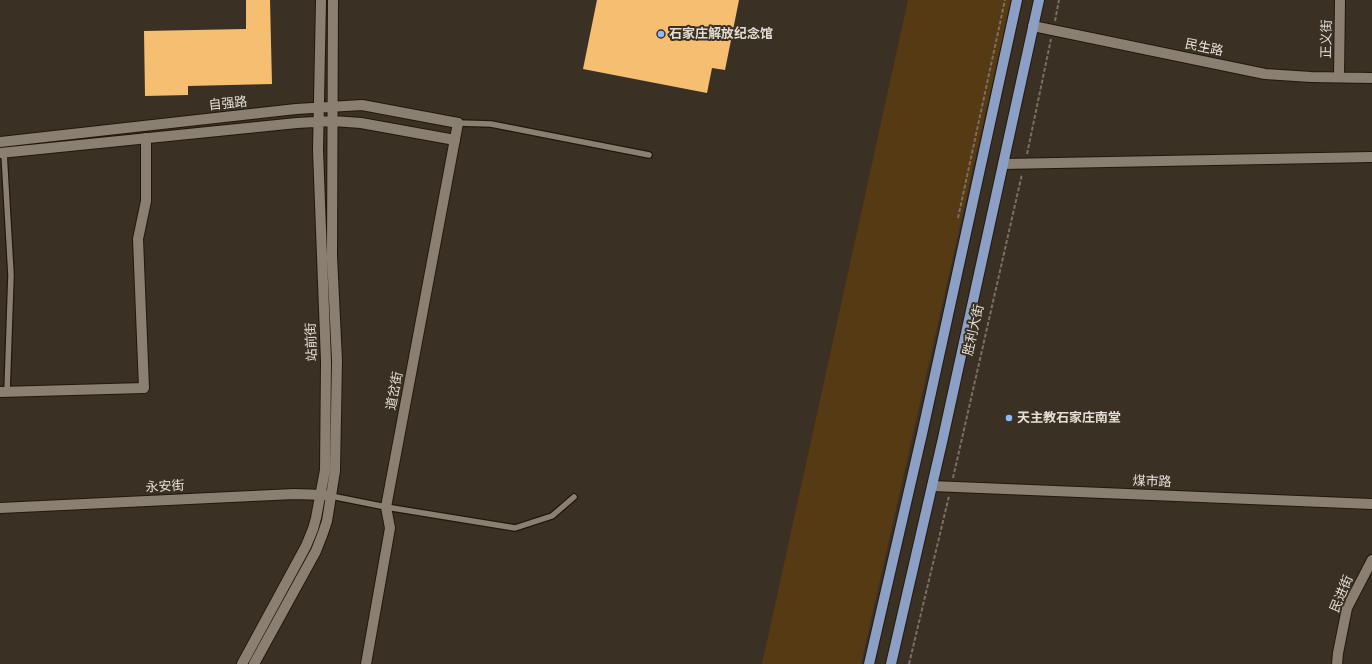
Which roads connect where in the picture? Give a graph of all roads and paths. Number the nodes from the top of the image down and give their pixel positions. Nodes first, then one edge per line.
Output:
1 (321, 0) edge
2 (334, 0) edge
3 (1004, 0) edge
4 (1017, 0) edge
5 (1039, 0) edge
6 (1059, 0) edge
7 (1340, 0) edge
8 (1033, 26) junction
9 (1053, 30) junction
10 (1339, 78) junction
11 (1372, 78) edge
12 (333, 106) junction
13 (319, 107) junction
14 (333, 121) junction
15 (318, 122) junction
16 (458, 123) junction
17 (146, 138) junction
18 (455, 140) junction
19 (0, 142) edge
20 (2, 153) edge
21 (649, 155) dead end
22 (1372, 157) edge
23 (1003, 164) junction
24 (1025, 164) junction
25 (956, 225) dead end
26 (3, 392) edge
27 (932, 486) junction
28 (951, 487) junction
29 (320, 495) junction
30 (331, 496) junction
31 (574, 497) dead end
32 (1372, 504) edge
33 (386, 507) junction
34 (0, 508) edge
35 (1372, 560) edge
36 (242, 664) edge
37 (254, 664) edge
38 (366, 664) edge
39 (869, 664) edge
40 (891, 664) edge
41 (909, 664) edge
42 (1337, 664) edge

1 - 13 street, 站前街
2 - 12 street, 站前街
3 - 25 path
4 - 39 main road
5 - 8 main road, 胜利大街
6 - 9 path, 胜利大街
7 - 10 street, 正义街
8 - 9 street, 民生路
8 - 23 main road, 胜利大街
9 - 10 street, 民生路
9 - 24 path, 胜利大街
10 - 11 street, 民生路
12 - 13 street, 自强路
12 - 14 street, 站前街
12 - 16 street, 自强路
13 - 15 street, 站前街
13 - 19 street, 自强路
14 - 15 street, 自强路
14 - 18 street, 自强路
14 - 30 street, 站前街
15 - 17 street, 自强路
15 - 29 street, 站前街
16 - 18 street, 道岔街
16 - 21 lane
17 - 20 street, 自强路
17 - 26 street
18 - 33 street, 道岔街
20 - 26 lane
22 - 24 street
23 - 24 street
23 - 27 main road, 胜利大街
24 - 28 path, 胜利大街
27 - 28 street, 煤市路
27 - 40 main road, 胜利大街
28 - 32 street, 煤市路
28 - 41 path, 胜利大街
29 - 30 street, 永安街
29 - 34 street, 永安街
29 - 36 street, 站前街
30 - 33 lane
30 - 37 street, 站前街
31 - 33 lane
33 - 38 street, 道岔街
35 - 42 street, 民进街

